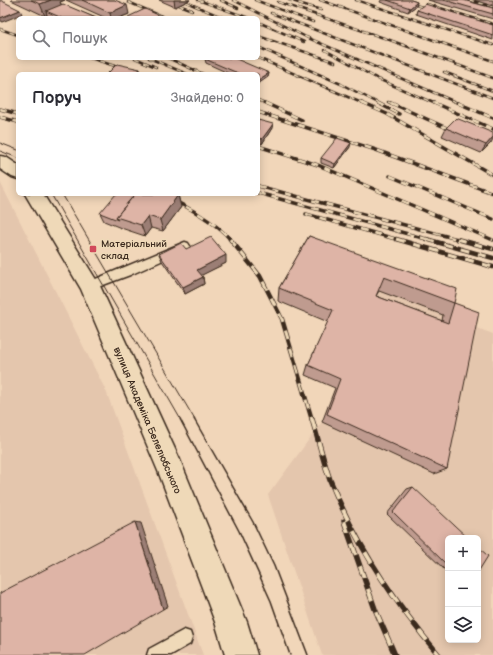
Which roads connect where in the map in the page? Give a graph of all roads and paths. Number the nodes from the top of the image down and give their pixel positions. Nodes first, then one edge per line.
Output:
1 (0, 161) edge
2 (16, 171) edge
3 (35, 196) edge
4 (185, 246) edge
5 (90, 286) junction
6 (184, 638) dead end
7 (155, 655) edge
8 (241, 655) edge

1 - 2 street
3 - 5 street, вулиця Академіка Белелюбського
4 - 5 lane
5 - 8 street, вулиця Академіка Белелюбського
6 - 7 lane

